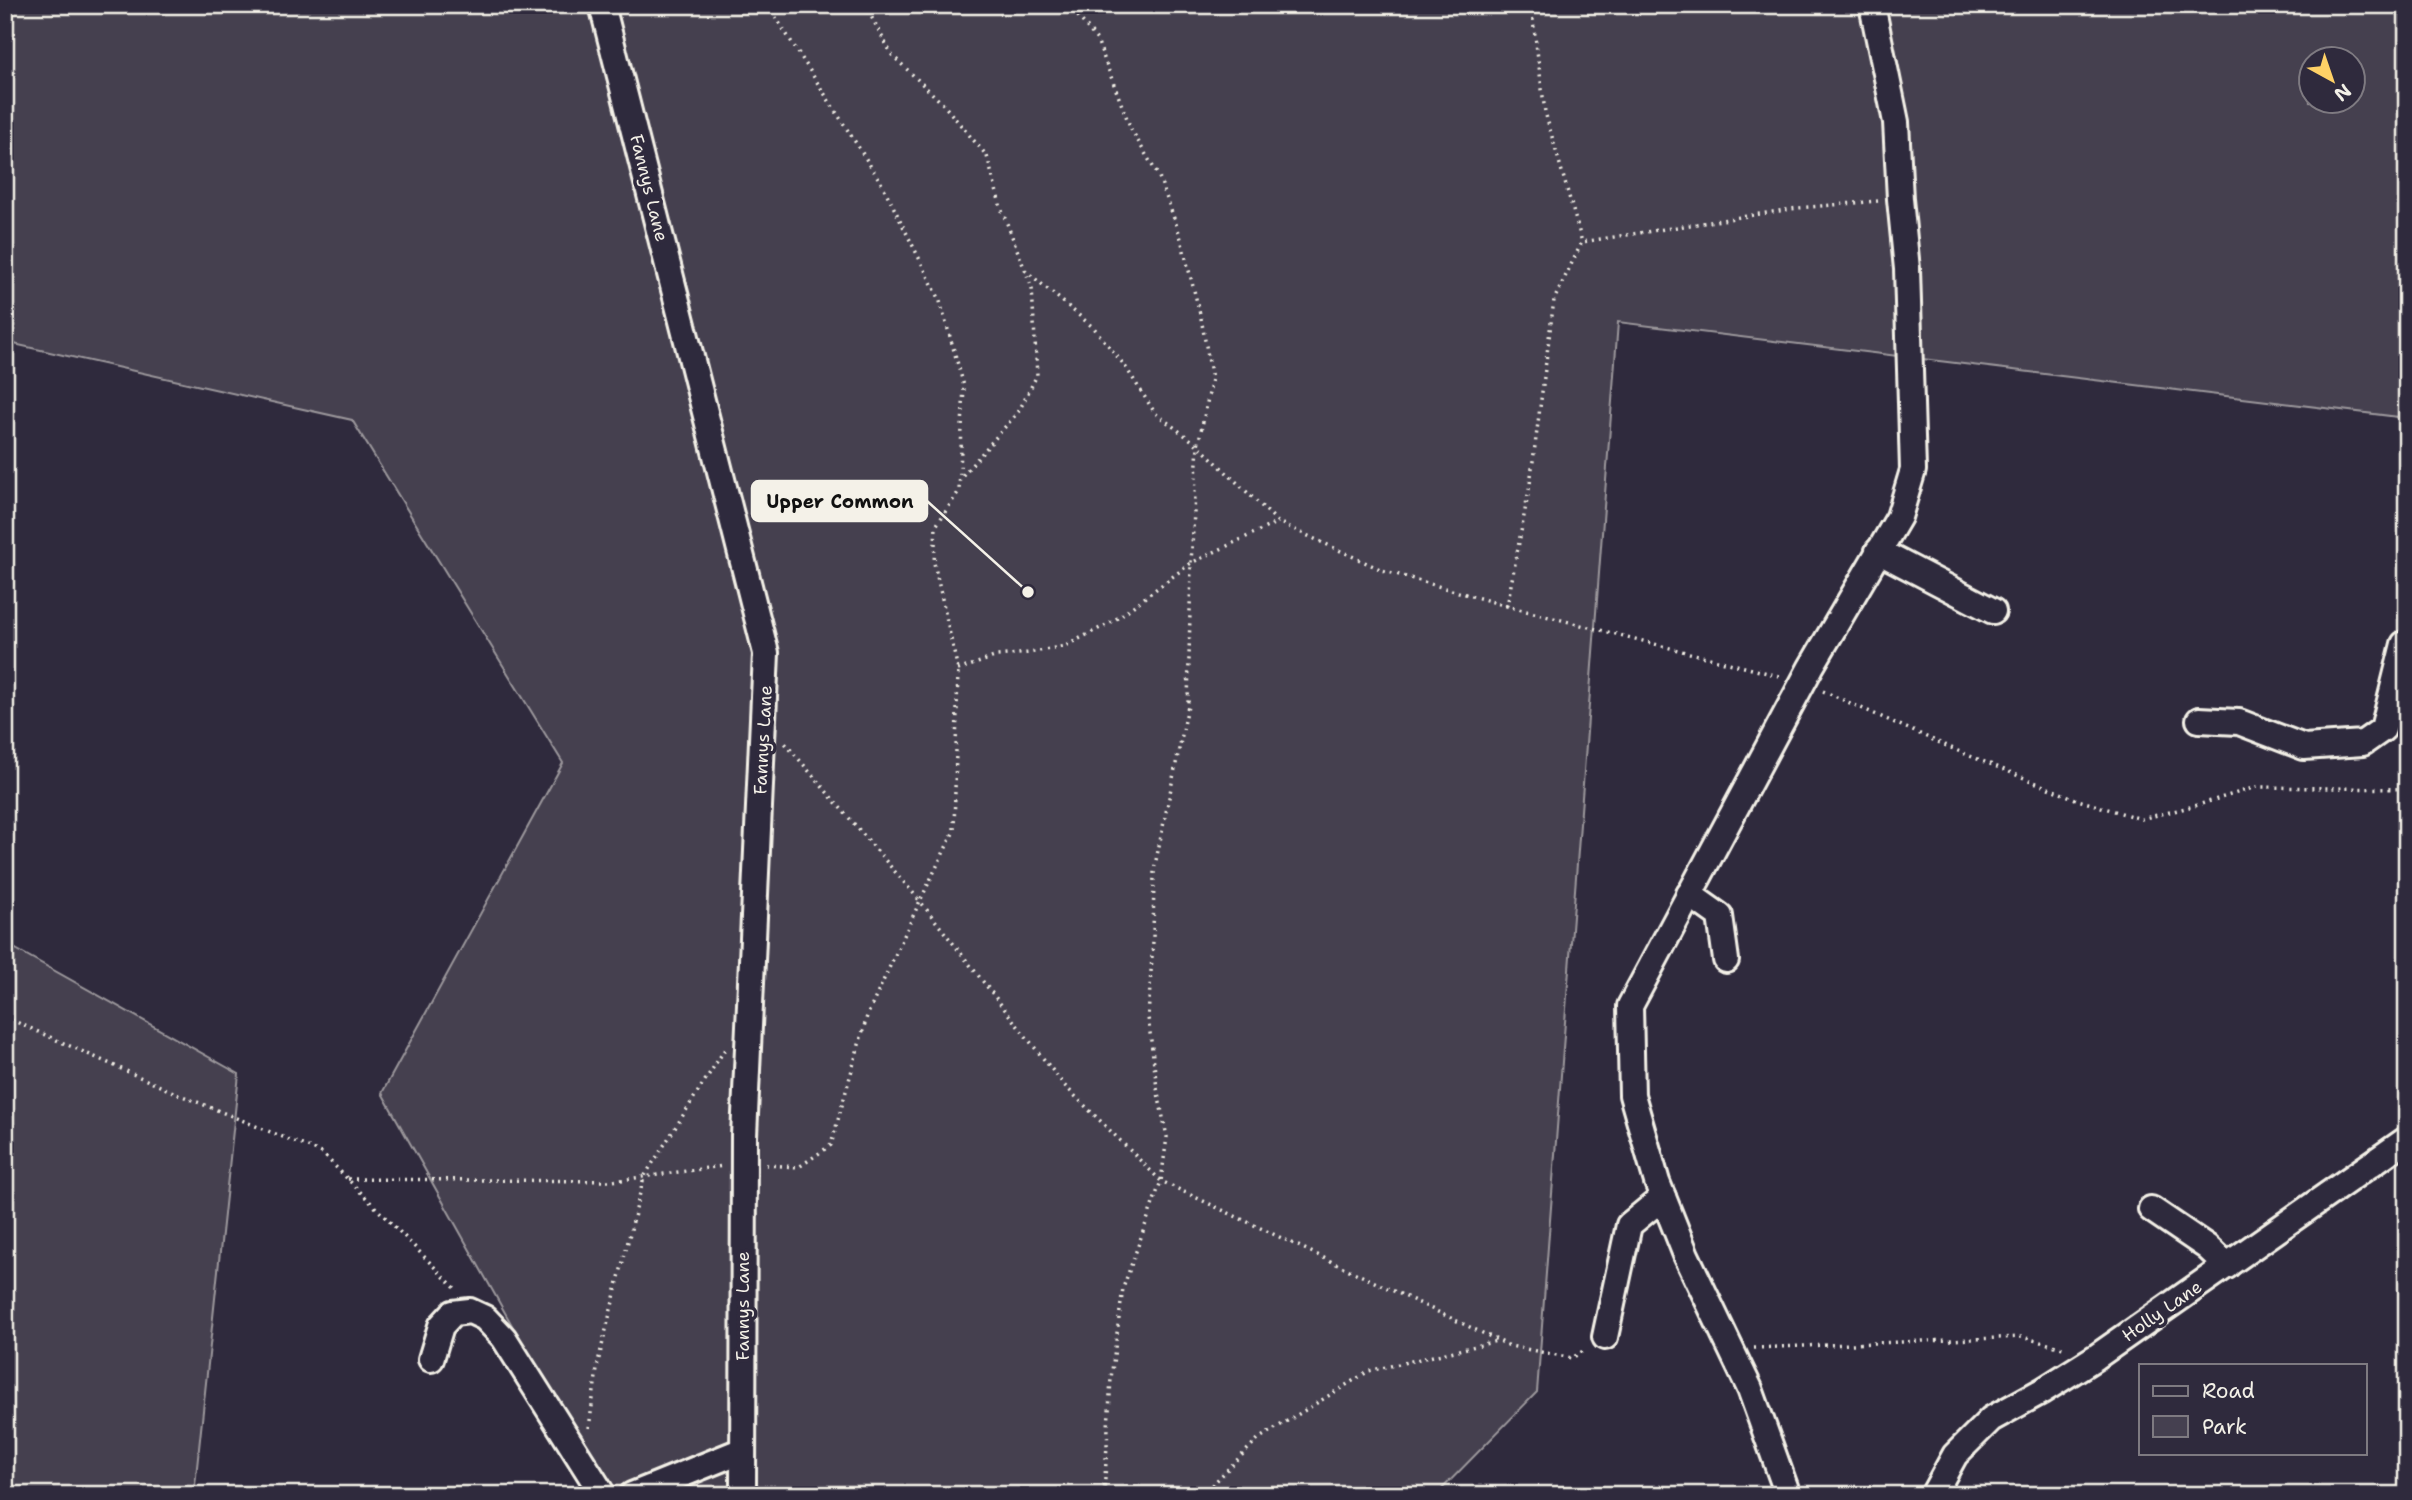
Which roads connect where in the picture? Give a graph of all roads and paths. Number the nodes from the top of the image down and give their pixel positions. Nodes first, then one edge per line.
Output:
1 (602, 5) edge
2 (768, 5) edge
3 (864, 5) edge
4 (1069, 5) edge
5 (1531, 5) edge
6 (1872, 5) edge
7 (1900, 199) junction
8 (1583, 242) junction
9 (1025, 271) junction
10 (1198, 445) junction
11 (960, 478) junction
12 (1278, 522) junction
13 (1878, 551) junction
14 (1191, 563) junction
15 (1507, 606) junction
16 (1993, 611) dead end
17 (2407, 644) edge
18 (958, 670) junction
19 (1802, 682) junction
20 (764, 718) junction
21 (2199, 720) dead end
22 (2407, 789) edge
23 (1689, 894) junction
24 (920, 901) junction
25 (1726, 960) dead end
26 (5, 1017) edge
27 (729, 1042) dead end
28 (2407, 1139) edge
29 (744, 1164) junction
30 (644, 1177) junction
31 (348, 1179) junction
32 (1161, 1181) junction
33 (1663, 1197) junction
34 (2151, 1209) dead end
35 (2227, 1266) junction
36 (478, 1315) junction
37 (1605, 1337) joint
38 (1499, 1340) junction
39 (1730, 1349) junction
40 (2096, 1357) junction
41 (431, 1359) dead end
42 (743, 1450) junction
43 (584, 1464) junction
44 (603, 1495) edge
45 (632, 1495) edge
46 (743, 1495) edge
47 (1104, 1495) edge
48 (1202, 1495) edge
49 (1788, 1495) edge
50 (1933, 1495) edge

1 - 20 street, Fannys Lane
2 - 11 path
3 - 9 path
4 - 10 path
5 - 8 path
6 - 7 street
7 - 8 path
7 - 13 street
8 - 15 path
9 - 10 path
9 - 11 path
10 - 12 path
10 - 14 path
11 - 18 path
12 - 14 path
12 - 15 path
13 - 16 street
13 - 19 street
14 - 18 path
14 - 32 path
15 - 19 path
17 - 21 street
18 - 24 path
19 - 22 path
19 - 23 street
20 - 24 path
20 - 29 street, Fannys Lane
23 - 25 street
23 - 33 street
24 - 29 path
24 - 32 path
26 - 31 path
27 - 30 path
28 - 35 street, Holly Lane
29 - 30 path
29 - 42 street, Fannys Lane
30 - 31 path
30 - 43 path
31 - 36 path
32 - 38 path
32 - 47 path
33 - 37 street
33 - 39 street
34 - 35 street
35 - 40 street, Holly Lane
36 - 41 street
36 - 43 street
37 - 38 path
38 - 48 path
39 - 40 path
39 - 49 street
40 - 50 street, Holly Lane
42 - 45 street
42 - 46 street, Fannys Lane
43 - 44 street

